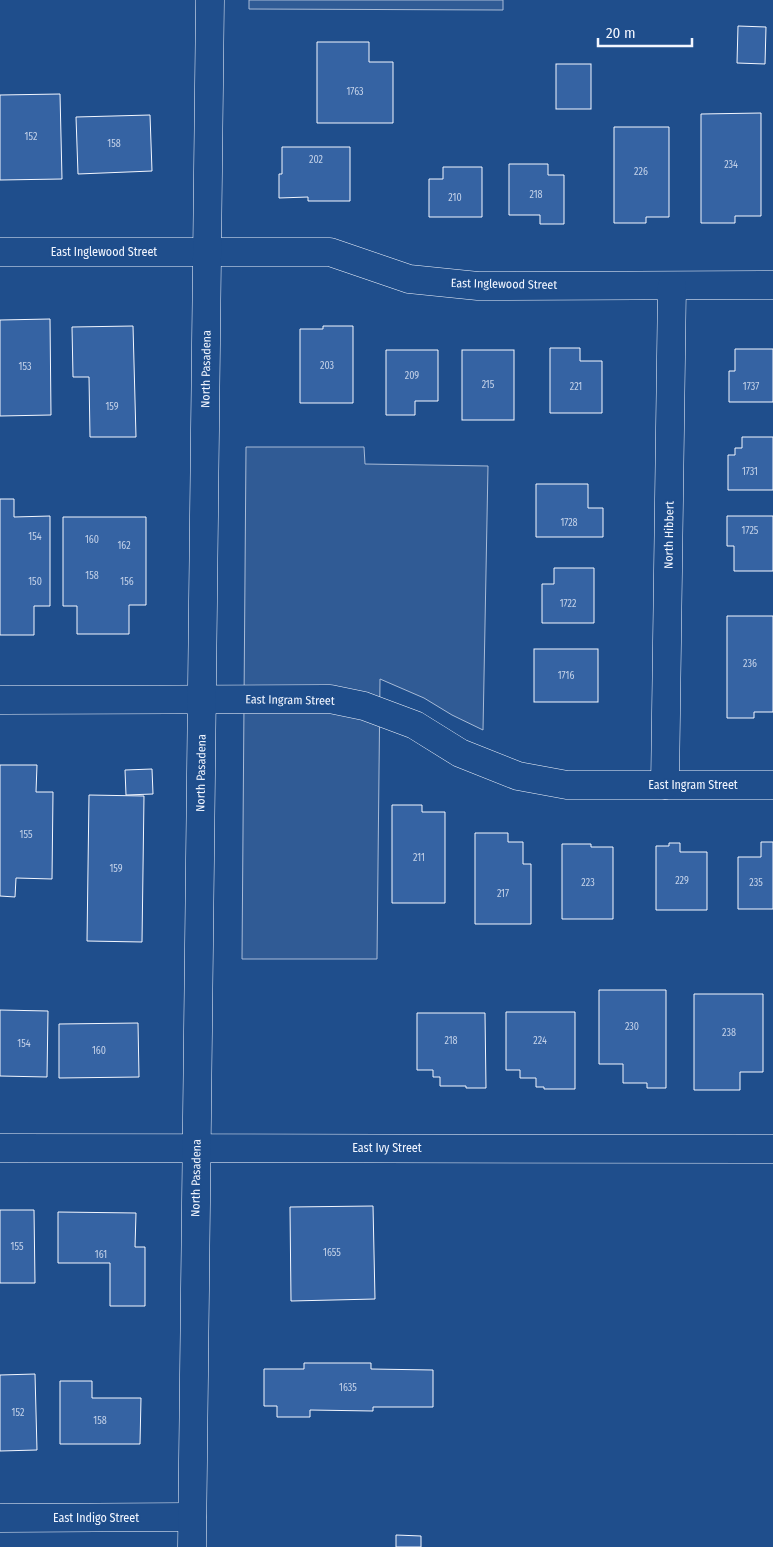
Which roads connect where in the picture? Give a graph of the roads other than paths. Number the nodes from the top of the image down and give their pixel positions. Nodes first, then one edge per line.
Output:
1 (210, 0) edge
2 (0, 252) edge
3 (207, 252) junction
4 (773, 285) edge
5 (672, 286) junction
6 (202, 699) junction
7 (0, 700) edge
8 (666, 785) junction
9 (773, 785) edge
10 (0, 1148) edge
11 (196, 1148) junction
12 (773, 1149) edge
13 (192, 1517) junction
14 (0, 1518) edge
15 (192, 1547) edge

1 - 3 street, North Pasadena
2 - 3 street, East Inglewood Street
3 - 5 street, East Inglewood Street
3 - 6 street, North Pasadena
4 - 5 street, East Inglewood Street
5 - 8 street, North Hibbert
6 - 7 street, East Ingram Street
6 - 8 street, East Ingram Street
6 - 11 street, North Pasadena
8 - 9 street, East Ingram Street
10 - 11 street, East Ivy Street
11 - 12 street, East Ivy Street
11 - 13 street, North Pasadena
13 - 14 street, East Indigo Street
13 - 15 street, North Pasadena

